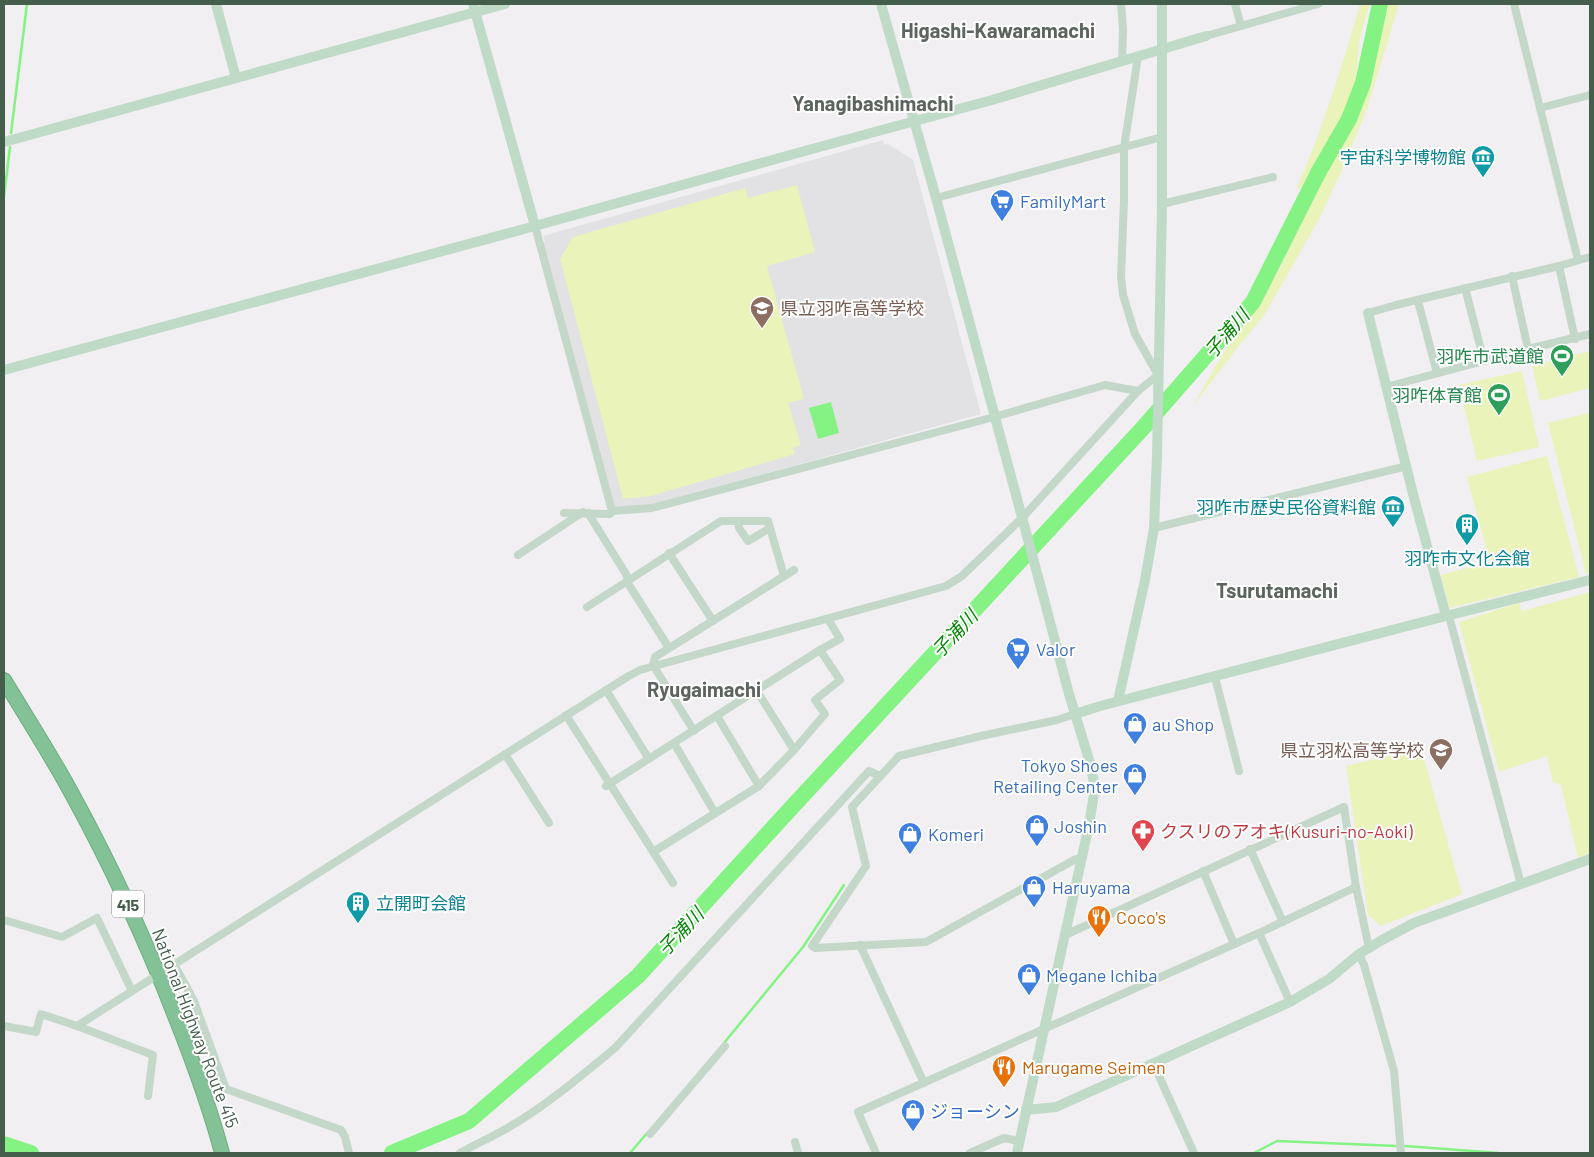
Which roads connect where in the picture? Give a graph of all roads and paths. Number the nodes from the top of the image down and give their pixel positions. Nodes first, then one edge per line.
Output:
1 (216, 4) edge
2 (506, 4) edge
3 (881, 4) edge
4 (1121, 4) edge
5 (1162, 4) edge
6 (1235, 4) edge
7 (1317, 4) edge
8 (1514, 4) edge
9 (474, 8) edge
10 (1241, 26) junction
11 (1206, 36) joint
12 (1162, 49) junction
13 (1138, 56) junction
14 (1122, 61) junction
15 (236, 78) junction
16 (1590, 95) edge
17 (1540, 108) junction
18 (914, 122) junction
19 (1162, 137) junction
20 (4, 142) edge
21 (1124, 148) junction
22 (1273, 177) dead end
23 (936, 198) junction
24 (1162, 204) junction
25 (535, 226) junction
26 (1590, 257) edge
27 (1578, 260) junction
28 (1559, 266) junction
29 (1512, 276) junction
30 (1465, 288) junction
31 (1418, 300) junction
32 (1368, 313) joint
33 (1590, 334) edge
34 (1575, 338) junction
35 (1528, 349) junction
36 (1484, 361) junction
37 (4, 370) edge
38 (1437, 374) junction
39 (1158, 375) junction
40 (1386, 387) junction
41 (1138, 391) junction
42 (994, 417) junction
43 (1406, 466) junction
44 (612, 511) junction
45 (564, 512) dead end
46 (585, 513) junction
47 (738, 521) junction
48 (1023, 523) junction
49 (770, 528) junction
50 (1154, 528) junction
51 (669, 553) junction
52 (518, 555) dead end
53 (794, 570) dead end
54 (784, 576) junction
55 (628, 580) junction
56 (1590, 580) edge
57 (587, 607) dead end
58 (1447, 616) junction
59 (828, 619) junction
60 (713, 621) junction
61 (669, 648) junction
62 (820, 650) junction
63 (653, 665) junction
64 (1215, 677) junction
65 (4, 680) edge
66 (606, 690) junction
67 (757, 691) junction
68 (1118, 701) junction
69 (1075, 714) junction
70 (566, 715) junction
71 (717, 716) junction
72 (694, 731) junction
73 (674, 743) junction
74 (794, 750) junction
75 (505, 754) junction
76 (649, 758) junction
77 (1239, 771) dead end
78 (880, 776) junction
79 (608, 785) junction
80 (759, 786) junction
81 (715, 813) junction
82 (549, 823) dead end
83 (1250, 849) junction
84 (653, 852) junction
85 (1082, 858) junction
86 (1590, 859) edge
87 (1203, 871) junction
88 (673, 883) dead end
89 (1522, 884) junction
90 (1356, 887) junction
91 (4, 920) edge
92 (1283, 922) junction
93 (1259, 933) junction
94 (1065, 935) junction
95 (1234, 944) junction
96 (860, 945) junction
97 (1368, 948) junction
98 (1359, 954) junction
99 (174, 964) junction
100 (159, 974) junction
101 (132, 992) junction
102 (1290, 1002) junction
103 (4, 1026) edge
104 (77, 1026) junction
105 (1044, 1030) junction
106 (725, 1046) dead end
107 (1153, 1063) junction
108 (924, 1082) junction
109 (148, 1096) dead end
110 (1026, 1110) junction
111 (650, 1134) dead end
112 (1019, 1141) junction
113 (795, 1142) dead end
114 (220, 1148) edge
115 (350, 1153) edge
116 (460, 1153) edge
117 (798, 1153) edge
118 (876, 1153) edge
119 (970, 1153) edge
120 (1017, 1153) edge
121 (1194, 1153) edge
122 (1401, 1153) edge

1 - 15 street
2 - 9 street
3 - 18 street
4 - 14 street
5 - 12 street
6 - 10 street
7 - 10 street
8 - 17 street
9 - 15 street
9 - 25 street
10 - 11 street
11 - 12 street
12 - 13 street
12 - 19 street
13 - 14 street
13 - 21 street
14 - 18 street
15 - 20 street
16 - 17 street
17 - 27 street
18 - 23 street
18 - 25 street
19 - 21 street
19 - 24 street
21 - 23 street
21 - 39 street
22 - 24 street
23 - 42 street
24 - 39 street
25 - 37 street
25 - 44 street
26 - 27 street
27 - 28 street
28 - 29 street
28 - 34 street
29 - 30 street
29 - 35 street
30 - 31 street
30 - 36 street
31 - 32 street
31 - 38 street
32 - 40 street
33 - 34 street
34 - 35 street
35 - 36 street
36 - 38 street
38 - 40 street
39 - 41 street
39 - 50 street
40 - 43 street
41 - 42 street
41 - 48 street
42 - 44 street
42 - 48 street
43 - 50 street
43 - 58 street
44 - 46 street
45 - 46 street
46 - 52 street
46 - 55 street
47 - 49 street
47 - 49 street
47 - 51 street
48 - 59 street
48 - 69 street
49 - 54 street
50 - 68 street
51 - 55 street
51 - 60 street
53 - 54 street
54 - 60 street
55 - 57 street
55 - 61 street
56 - 58 street
58 - 64 street
58 - 89 street
59 - 62 street
59 - 63 street
60 - 61 street
61 - 63 street
62 - 67 street
62 - 74 street
63 - 66 street
63 - 72 street
64 - 68 street
64 - 77 street
65 - 100 highway, National Highway Route 415 / 415
66 - 70 street
66 - 76 street
67 - 71 street
67 - 74 street
68 - 69 street
69 - 78 street
69 - 85 street
70 - 75 street
70 - 79 street
71 - 72 street
71 - 80 street
72 - 73 street
73 - 76 street
73 - 81 street
74 - 80 street
75 - 82 street
75 - 99 street
76 - 79 street
78 - 96 street
78 - 116 street
79 - 84 street
80 - 81 street
81 - 84 street
83 - 87 street
83 - 90 street
83 - 92 street
84 - 88 street
85 - 94 street
85 - 96 street
86 - 89 street
87 - 94 street
87 - 95 street
89 - 97 street
90 - 92 street
90 - 97 street
91 - 101 street
92 - 93 street
93 - 95 street
93 - 102 street
94 - 105 street
95 - 105 street
96 - 108 street
97 - 98 street
98 - 102 street
98 - 122 street
99 - 100 street
99 - 115 street
100 - 101 street
100 - 114 highway, National Highway Route 415 / 415
101 - 104 street
102 - 107 street
103 - 104 street
104 - 109 street
105 - 108 street
105 - 110 street
106 - 111 street
107 - 110 street
107 - 121 street
108 - 118 street
110 - 112 street
112 - 119 street
112 - 120 street
113 - 117 street

